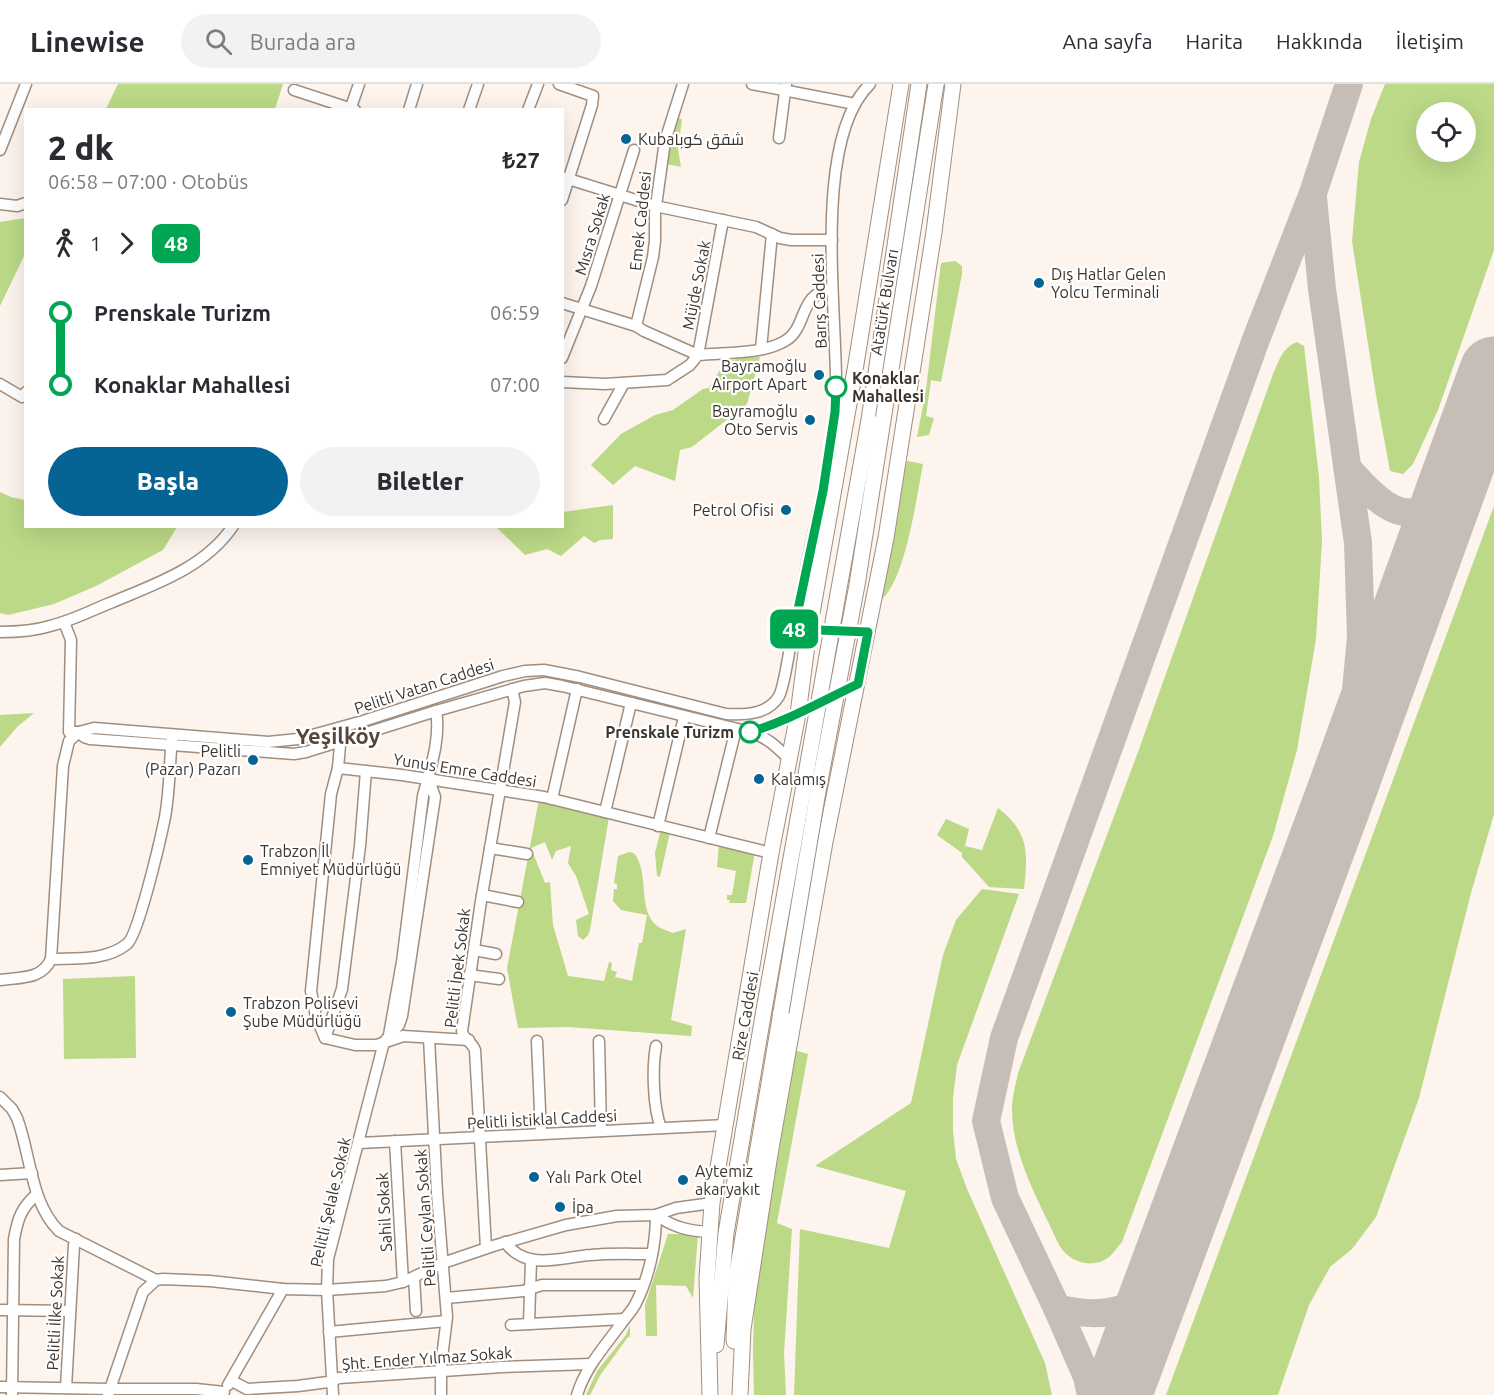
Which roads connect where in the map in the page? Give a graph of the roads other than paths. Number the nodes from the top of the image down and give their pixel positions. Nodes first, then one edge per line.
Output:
1 (26, 84) edge
2 (359, 84) edge
3 (417, 84) edge
4 (478, 84) edge
5 (538, 84) edge
6 (683, 84) edge
7 (752, 84) edge
8 (870, 84) edge
9 (901, 84) edge
10 (919, 84) edge
11 (936, 84) edge
12 (953, 84) edge
13 (565, 85) edge
14 (786, 87) edge
15 (294, 90) dead end
16 (855, 104) junction
17 (349, 108) edge
18 (352, 108) edge
19 (410, 108) edge
20 (470, 108) edge
21 (529, 108) edge
22 (779, 138) dead end
23 (0, 150) edge
24 (634, 150) dead end
25 (566, 178) edge
26 (620, 195) junction
27 (0, 204) edge
28 (24, 204) edge
29 (655, 206) junction
30 (723, 220) junction
31 (772, 234) junction
32 (832, 240) junction
33 (832, 289) junction
34 (564, 304) edge
35 (582, 310) junction
36 (636, 326) junction
37 (761, 349) junction
38 (564, 353) edge
39 (698, 355) junction
40 (564, 382) edge
41 (624, 383) junction
42 (0, 384) edge
43 (24, 395) edge
44 (604, 418) dead end
45 (231, 528) edge
46 (64, 622) junction
47 (802, 630) junction
48 (0, 632) edge
49 (868, 632) junction
50 (830, 638) junction
51 (807, 648) junction
52 (858, 684) junction
53 (802, 687) junction
54 (512, 689) junction
55 (577, 689) junction
56 (821, 702) junction
57 (631, 703) junction
58 (436, 711) junction
59 (798, 714) junction
60 (684, 717) junction
61 (341, 728) junction
62 (736, 729) junction
63 (79, 732) junction
64 (750, 732) junction
65 (172, 739) junction
66 (340, 740) junction
67 (790, 760) junction
68 (338, 768) junction
69 (366, 771) junction
70 (429, 780) junction
71 (500, 791) junction
72 (552, 799) junction
73 (604, 812) junction
74 (658, 826) junction
75 (709, 838) junction
76 (490, 848) junction
77 (771, 853) junction
78 (527, 854) dead end
79 (482, 895) junction
80 (519, 902) dead end
81 (474, 950) junction
82 (496, 954) dead end
83 (51, 959) junction
84 (469, 975) junction
85 (499, 979) dead end
86 (0, 980) edge
87 (325, 1038) junction
88 (429, 1038) junction
89 (387, 1039) junction
90 (469, 1040) junction
91 (537, 1041) dead end
92 (599, 1041) dead end
93 (656, 1046) dead end
94 (0, 1097) edge
95 (726, 1125) junction
96 (661, 1128) junction
97 (601, 1131) junction
98 (541, 1134) junction
99 (479, 1137) junction
100 (434, 1139) junction
101 (395, 1141) junction
102 (359, 1143) junction
103 (32, 1173) junction
104 (0, 1175) edge
105 (38, 1194) junction
106 (712, 1203) junction
107 (656, 1215) junction
108 (709, 1232) junction
109 (76, 1239) junction
110 (505, 1242) junction
111 (486, 1248) junction
112 (652, 1254) junction
113 (531, 1260) junction
114 (443, 1263) junction
115 (156, 1280) junction
116 (408, 1280) junction
117 (643, 1285) junction
118 (530, 1288) junction
119 (283, 1289) junction
120 (327, 1290) junction
121 (446, 1298) junction
122 (0, 1311) edge
123 (13, 1311) junction
124 (70, 1311) junction
125 (416, 1311) dead end
126 (624, 1319) junction
127 (446, 1321) junction
128 (529, 1324) junction
129 (511, 1325) dead end
130 (329, 1332) junction
131 (591, 1364) junction
132 (440, 1371) junction
133 (231, 1381) junction
134 (332, 1381) junction
135 (0, 1387) edge
136 (66, 1388) junction
137 (12, 1391) edge
138 (109, 1392) edge
139 (223, 1393) edge
140 (333, 1395) edge
141 (441, 1395) edge
142 (577, 1395) edge
143 (710, 1395) edge
144 (716, 1395) edge
145 (738, 1395) edge

1 - 23 street
2 - 18 street
3 - 19 street
4 - 20 street
5 - 21 street
6 - 29 street, Emek Caddesi
7 - 14 street
8 - 16 street, Barış Caddesi
9 - 47 highway
10 - 50 highway, Atatürk Bulvarı, bridge
11 - 145 highway, Atatürk Bulvarı, bridge
12 - 49 highway
13 - 25 street
14 - 16 street
14 - 22 street
15 - 17 street
16 - 32 street, Barış Caddesi
24 - 26 street, Mısra Sokak
25 - 26 street
26 - 29 street
26 - 35 street, Mısra Sokak
27 - 28 street
29 - 30 street
29 - 36 street, Emek Caddesi
30 - 31 street
30 - 39 street, Müjde Sokak
31 - 32 street
31 - 37 street
32 - 33 street, Barış Caddesi
33 - 37 street
33 - 47 street, Barış Caddesi
34 - 35 street
35 - 36 street
35 - 38 street, Mısra Sokak
36 - 39 street
37 - 39 street
39 - 41 street
40 - 41 street
41 - 44 street
42 - 43 street
45 - 46 street
46 - 48 street
46 - 63 street
47 - 50 street
47 - 51 highway
47 - 61 street, Pelitli Vatan Caddesi
49 - 50 street
49 - 52 highway
50 - 51 street
50 - 144 highway, Rize Caddesi, bridge
51 - 53 highway
52 - 56 street
52 - 145 highway
53 - 56 highway
53 - 59 highway
54 - 55 street, Pelitli Vatan Caddesi
54 - 58 street, Pelitli Vatan Caddesi
54 - 71 street, Pelitli İpek Sokak
55 - 57 street, Pelitli Vatan Caddesi
55 - 72 street
56 - 59 street
57 - 60 street, Pelitli Vatan Caddesi
57 - 73 street
58 - 66 street, Pelitli Vatan Caddesi
58 - 70 street, Pelitli Şelale Sokak
59 - 64 street
59 - 67 highway
60 - 62 street, Pelitli Vatan Caddesi
60 - 74 street
61 - 65 street, Pelitli Vatan Caddesi
61 - 66 street
62 - 64 street, Pelitli Vatan Caddesi
62 - 75 street
63 - 65 street, Pelitli Vatan Caddesi
63 - 83 street
64 - 67 street, Pelitli Vatan Caddesi
65 - 66 street
65 - 83 street
66 - 68 street
67 - 77 highway
68 - 69 street, Yunus Emre Caddesi
68 - 87 street
69 - 70 street, Yunus Emre Caddesi
69 - 87 street
70 - 71 street, Yunus Emre Caddesi
70 - 89 street, Pelitli Şelale Sokak
71 - 72 street, Yunus Emre Caddesi
71 - 76 street, Pelitli İpek Sokak
72 - 73 street, Yunus Emre Caddesi
73 - 74 street, Yunus Emre Caddesi
74 - 75 street, Yunus Emre Caddesi
75 - 77 street, Yunus Emre Caddesi
76 - 78 street
76 - 79 street, Pelitli İpek Sokak
77 - 95 highway
79 - 80 street
79 - 81 street, Pelitli İpek Sokak
81 - 82 street
81 - 84 street, Pelitli İpek Sokak
83 - 86 street
84 - 85 street
84 - 90 street, Pelitli İpek Sokak
87 - 89 street
88 - 89 street
88 - 90 street
88 - 100 street, Pelitli Ceylan Sokak
89 - 102 street, Pelitli Şelale Sokak
90 - 99 street, Pelitli İpek Sokak
91 - 98 street
92 - 97 street
93 - 96 street
94 - 103 street
95 - 96 street, Pelitli İstiklal Caddesi
95 - 106 highway
96 - 97 street, Pelitli İstiklal Caddesi
97 - 98 street, Pelitli İstiklal Caddesi
98 - 99 street, Pelitli İstiklal Caddesi
99 - 100 street, Pelitli İstiklal Caddesi
99 - 111 street, Pelitli İpek Sokak
100 - 101 street, Pelitli İstiklal Caddesi
100 - 114 street, Pelitli Ceylan Sokak
101 - 102 street, Pelitli İstiklal Caddesi
101 - 116 street, Sahil Sokak
102 - 120 street, Pelitli Şelale Sokak
103 - 104 street
103 - 105 street
105 - 109 street
105 - 123 street
106 - 107 street
106 - 108 highway
107 - 108 street
107 - 110 street
107 - 112 street
108 - 143 highway
109 - 115 street
109 - 124 street, Pelitli İlke Sokak
110 - 111 street
110 - 113 street
111 - 114 street
112 - 113 street
112 - 117 street
113 - 118 street
114 - 116 street
114 - 121 street, Pelitli Ceylan Sokak
115 - 119 street
115 - 138 street
116 - 120 street
116 - 125 street, Sahil Sokak
117 - 118 street
117 - 126 street
118 - 121 street
118 - 128 street
119 - 120 street
119 - 133 street
120 - 130 street, Pelitli Şelale Sokak
121 - 127 street, Pelitli Ceylan Sokak
122 - 123 street
123 - 124 street
123 - 137 street
124 - 136 street, Pelitli İlke Sokak
126 - 128 street
126 - 131 street
127 - 130 street
127 - 132 street, Pelitli Ceylan Sokak
128 - 129 street
130 - 134 street, Pelitli Şelale Sokak
131 - 132 street, Şht. Ender Yılmaz Sokak
131 - 142 street
132 - 134 street, Şht. Ender Yılmaz Sokak
132 - 141 street, Pelitli Ceylan Sokak
133 - 134 street, Şht. Ender Yılmaz Sokak
133 - 139 street
134 - 140 street, Pelitli Şelale Sokak
135 - 137 street
136 - 137 street
136 - 138 street
138 - 139 street

